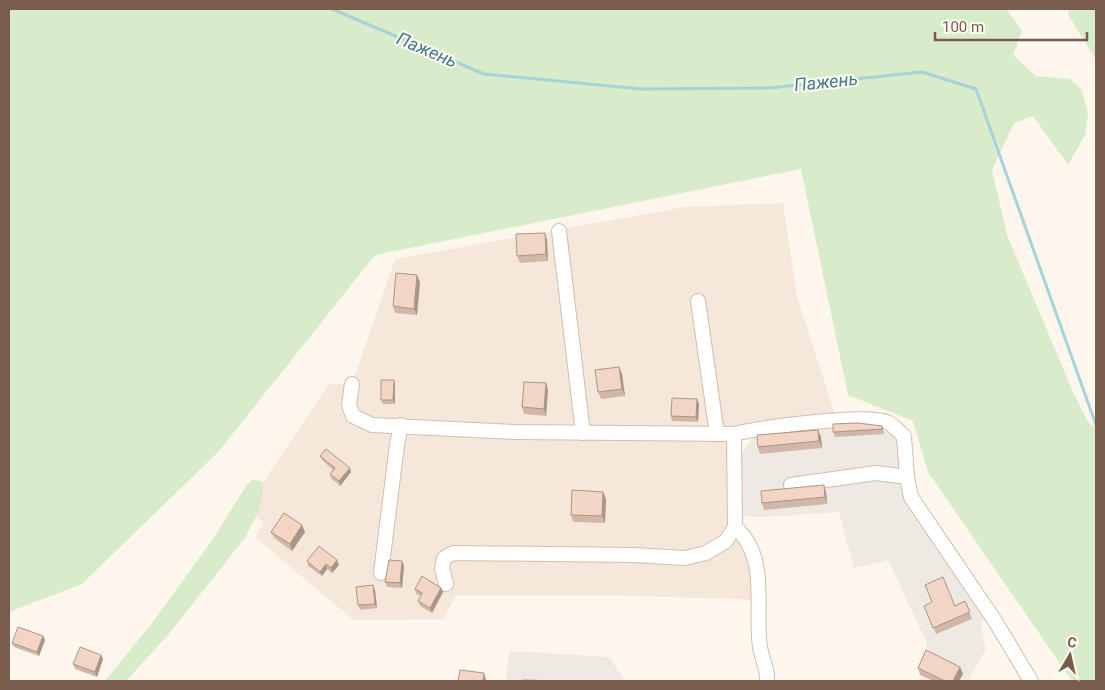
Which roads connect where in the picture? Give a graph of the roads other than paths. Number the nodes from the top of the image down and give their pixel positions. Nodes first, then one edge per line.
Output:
1 (559, 231) dead end
2 (698, 301) dead end
3 (352, 384) dead end
4 (401, 425) junction
5 (582, 433) junction
6 (717, 434) junction
7 (734, 434) junction
8 (907, 477) junction
9 (791, 484) dead end
10 (735, 526) junction
11 (381, 573) dead end
12 (446, 584) dead end
13 (767, 681) edge
14 (1031, 681) edge

1 - 5 street
2 - 6 street
3 - 4 street
4 - 5 street
4 - 11 street
5 - 6 street
6 - 7 street
7 - 8 street
7 - 10 street
8 - 9 street
8 - 14 street
10 - 12 street
10 - 13 street

